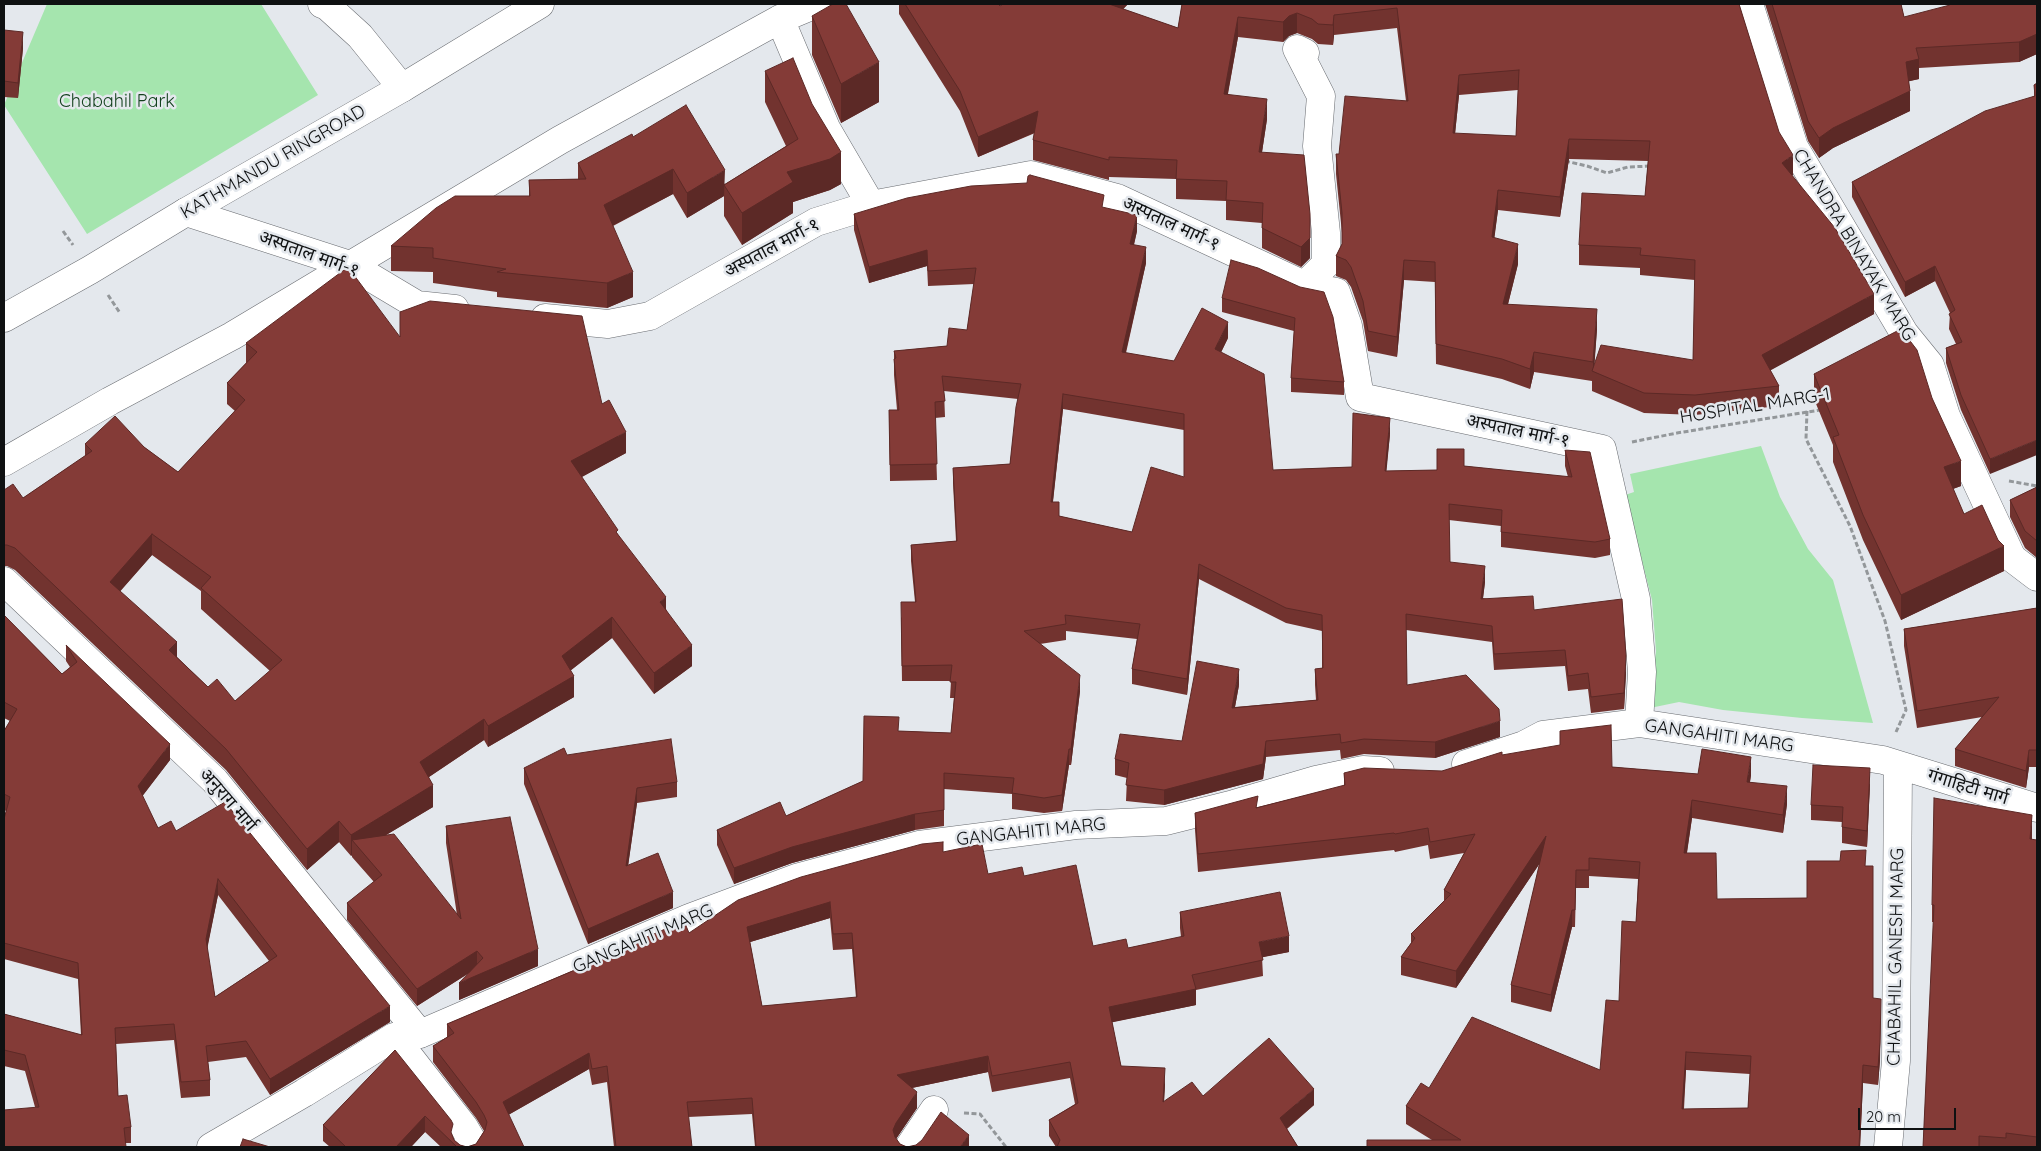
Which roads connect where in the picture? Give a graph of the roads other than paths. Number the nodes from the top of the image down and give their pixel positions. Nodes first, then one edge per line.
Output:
1 (322, 4) edge
2 (540, 4) edge
3 (816, 4) edge
4 (1749, 4) edge
5 (780, 19) junction
6 (1305, 53) dead end
7 (402, 88) junction
8 (871, 206) junction
9 (186, 212) junction
10 (350, 265) junction
11 (1305, 285) junction
12 (484, 312) edge
13 (522, 316) edge
14 (4, 318) edge
15 (4, 462) edge
16 (2037, 578) edge
17 (6, 589) edge
18 (1639, 723) junction
19 (1890, 763) junction
20 (1446, 771) edge
21 (1409, 773) edge
22 (2037, 808) edge
23 (407, 1035) junction
24 (934, 1110) road end
25 (211, 1147) edge
26 (466, 1147) edge
27 (909, 1147) edge
28 (1888, 1147) edge

1 - 7 main road
2 - 7 main road, KATHMANDU RINGROAD
3 - 5 main road
4 - 16 main road, CHANDRA BINAYAK MARG
5 - 8 main road
5 - 10 main road
6 - 11 main road
7 - 9 main road, KATHMANDU RINGROAD
8 - 11 main road, अस्पताल मार्ग-१
8 - 13 main road, अस्पताल मार्ग-१
9 - 10 main road, अस्पताल मार्ग-१
9 - 14 main road, KATHMANDU RINGROAD
10 - 12 main road, अस्पताल मार्ग-१
10 - 15 main road
11 - 18 main road, अस्पताल मार्ग-१
17 - 23 main road, अनुराग मार्ग
18 - 19 main road, GANGAHITI MARG
18 - 20 main road, GANGAHITI MARG
19 - 22 main road, गंगाहिटी मार्ग
19 - 28 main road, CHABAHIL GANESH MARG
21 - 23 main road, GANGAHITI MARG
23 - 25 main road, GANGAHITI MARG
23 - 26 main road, अनुराग मार्ग
24 - 27 main road

